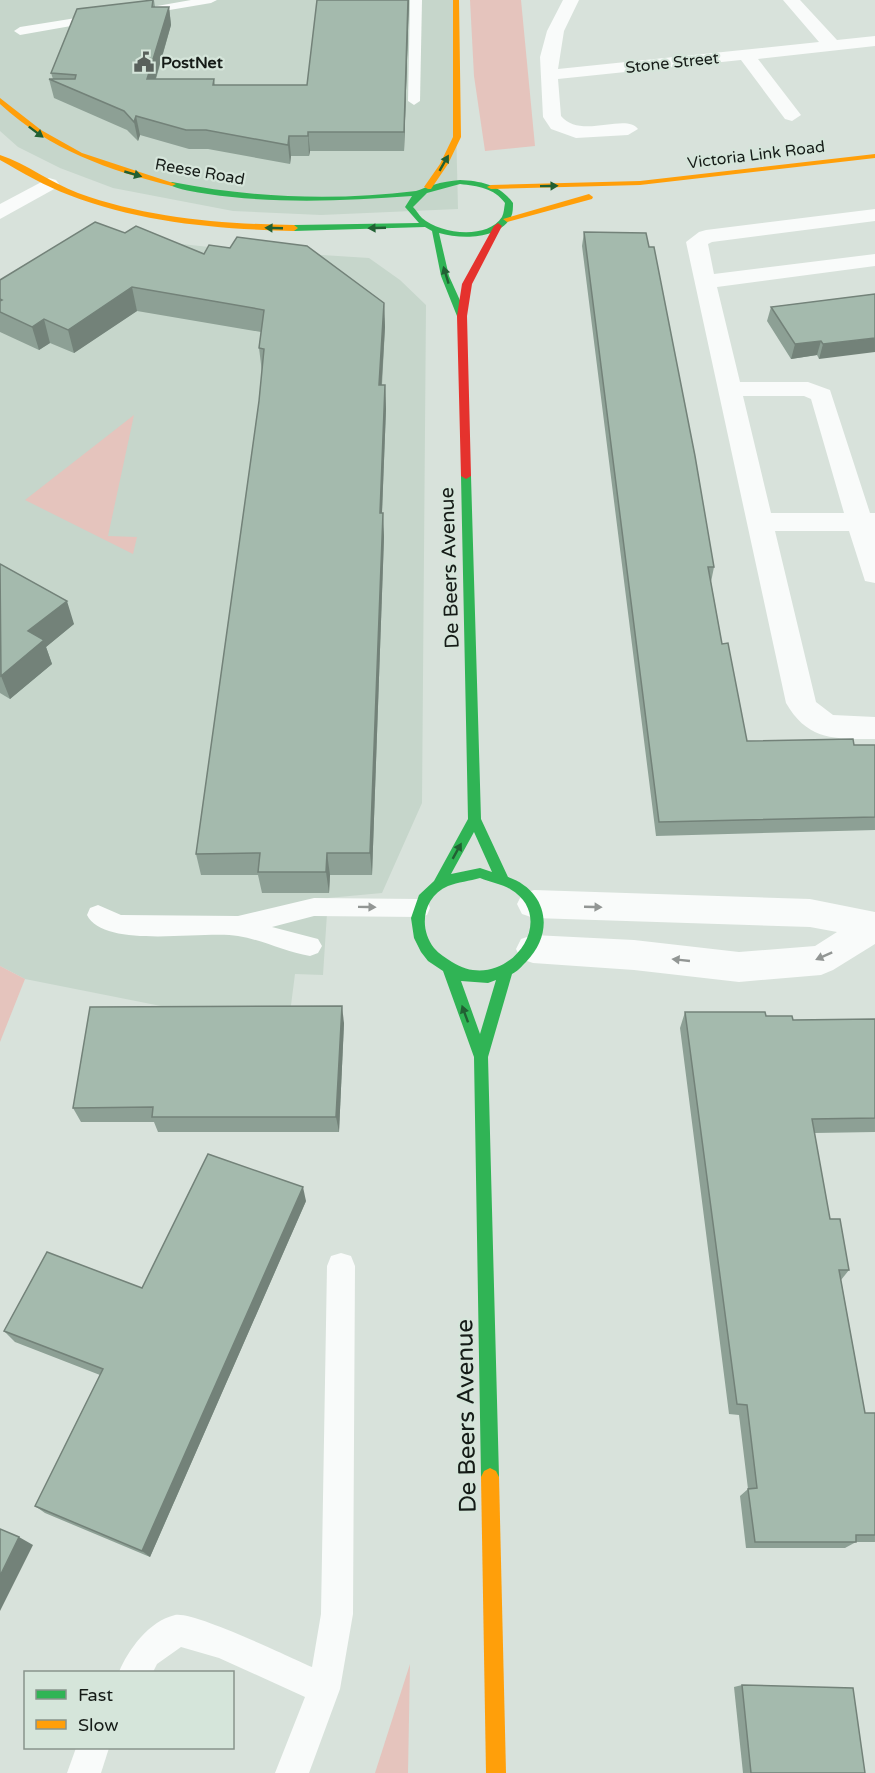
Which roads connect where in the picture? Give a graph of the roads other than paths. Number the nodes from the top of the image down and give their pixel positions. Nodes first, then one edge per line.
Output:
1 (207, 0) edge
2 (416, 0) edge
3 (456, 0) edge
4 (571, 0) edge
5 (791, 0) edge
6 (20, 31) dead end
7 (875, 41) edge
8 (833, 46) junction
9 (746, 55) junction
10 (549, 75) junction
11 (0, 100) edge
12 (414, 101) dead end
13 (792, 115) dead end
14 (628, 129) dead end
15 (875, 156) edge
16 (0, 158) edge
17 (484, 181) junction
18 (640, 183) junction
19 (49, 184) junction
20 (422, 190) junction
21 (0, 213) edge
22 (875, 215) edge
23 (503, 222) junction
24 (421, 226) junction
25 (435, 232) junction
26 (875, 261) edge
27 (705, 282) junction
28 (462, 316) junction
29 (730, 389) junction
30 (760, 522) junction
31 (867, 522) edge
32 (875, 574) edge
33 (875, 728) edge
34 (476, 819) junction
35 (502, 878) junction
36 (439, 884) junction
37 (534, 904) junction
38 (419, 908) junction
39 (630, 908) junction
40 (98, 915) dead end
41 (238, 926) junction
42 (875, 927) edge
43 (310, 946) dead end
44 (533, 949) junction
45 (634, 955) junction
46 (450, 971) junction
47 (505, 972) junction
48 (481, 1057) junction
49 (341, 1266) dead end
50 (136, 1671) edge
51 (324, 1689) junction
52 (93, 1749) edge
53 (84, 1773) edge
54 (292, 1773) edge
55 (496, 1773) edge

1 - 6 lane
2 - 12 lane
20 -> 3 street
4 - 10 street
5 - 8 street
7 - 8 street, Stone Street
8 - 9 street, Stone Street
9 - 10 street, Stone Street
9 - 13 street
10 - 14 street
11 -> 20 street, Reese Road
15 - 18 street, Victoria Link Road
16 - 19 street
17 -> 18 street, Victoria Link Road
17 - 20 street, Reese Road
17 - 23 street
18 - 23 street, Victoria Link Road
19 - 21 street
24 -> 19 street
20 - 24 street
22 - 27 street
23 - 25 street, Victoria Link Road
23 - 28 street, De Beers Avenue
24 - 25 street, Victoria Link Road
28 -> 25 street, De Beers Avenue
26 - 27 street
27 - 29 street
28 - 34 street, De Beers Avenue
29 - 30 street
29 - 31 street
30 - 31 street
30 - 33 street
31 - 32 street
34 - 35 street, De Beers Avenue
36 -> 34 street
35 - 36 street
35 - 37 street
36 - 38 street
37 -> 39 street
37 - 44 street
41 -> 38 lane
38 - 46 street
39 - 42 street
39 - 45 street
40 - 41 lane
41 - 43 lane
42 -> 45 street
44 - 45 street
44 - 47 street
46 - 47 street
48 -> 46 street, De Beers Avenue
47 - 48 street, De Beers Avenue
48 - 55 street, De Beers Avenue
49 - 51 lane
50 - 51 lane
51 - 54 lane
52 - 53 lane

